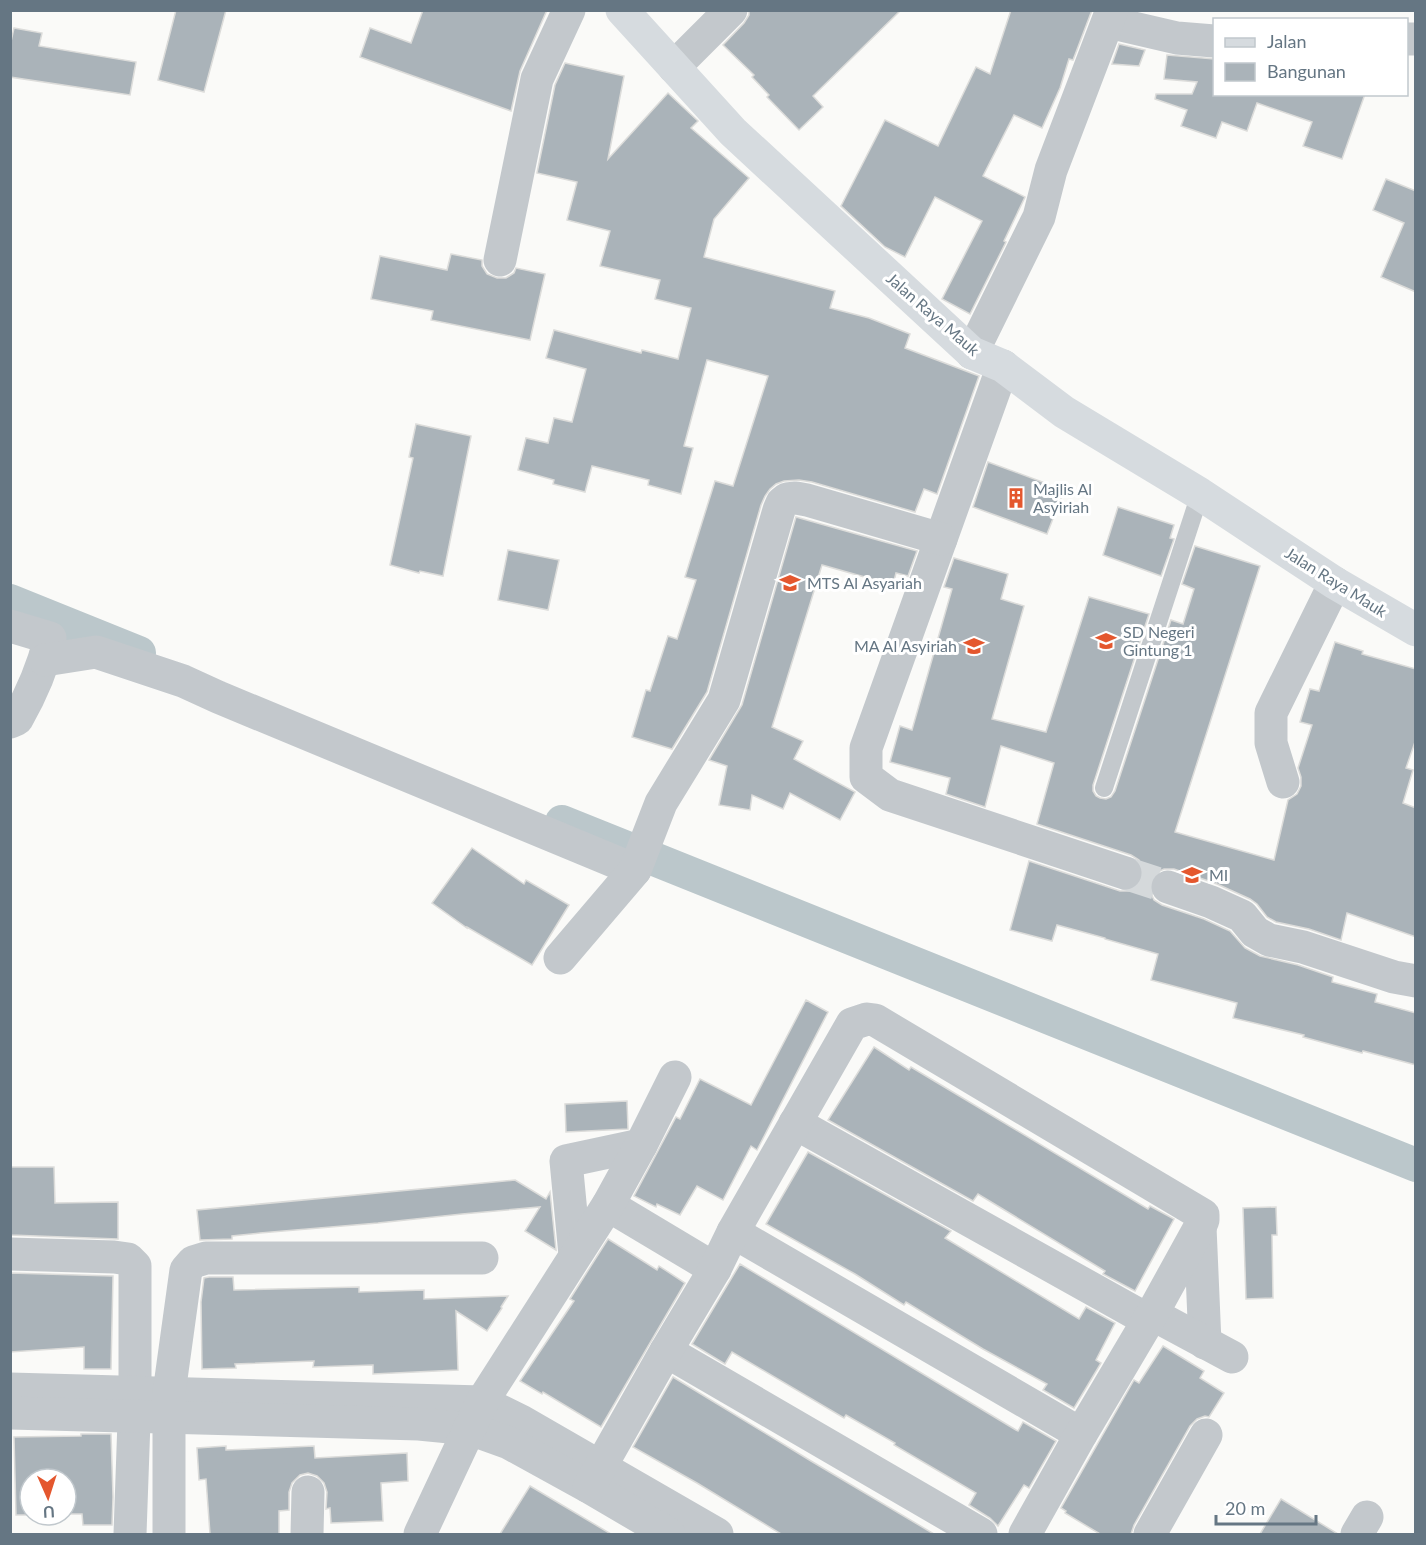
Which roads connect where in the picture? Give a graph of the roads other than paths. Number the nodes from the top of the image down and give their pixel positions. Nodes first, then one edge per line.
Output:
1 (569, 10) edge
2 (622, 10) edge
3 (731, 10) edge
4 (1110, 16) edge
5 (1213, 41) edge
6 (674, 67) junction
7 (500, 260) dead end
8 (972, 353) junction
9 (1002, 366) junction
10 (1200, 494) junction
11 (941, 539) junction
12 (1335, 583) junction
13 (10, 626) edge
14 (1416, 630) edge
15 (45, 660) junction
16 (10, 722) edge
17 (1283, 782) dead end
18 (1104, 788) dead end
19 (638, 863) junction
20 (1125, 873) tunnel mouth
21 (1168, 887) tunnel mouth
22 (560, 958) dead end
23 (1416, 981) edge
24 (675, 1077) dead end
25 (795, 1123) junction
26 (641, 1145) junction
27 (608, 1205) junction
28 (1200, 1227) junction
29 (733, 1232) junction
30 (10, 1254) edge
31 (575, 1255) junction
32 (482, 1258) dead end
33 (715, 1269) junction
34 (1150, 1317) junction
35 (666, 1351) junction
36 (10, 1389) edge
37 (135, 1404) junction
38 (169, 1405) junction
39 (10, 1413) edge
40 (476, 1416) junction
41 (1081, 1434) junction
42 (1206, 1435) dead end
43 (594, 1476) junction
44 (308, 1492) dead end
45 (130, 1534) edge
46 (169, 1534) edge
47 (307, 1534) edge
48 (420, 1534) edge
49 (669, 1534) edge
50 (717, 1534) edge
51 (981, 1534) edge
52 (1026, 1534) edge
53 (1150, 1534) edge

1 - 7 street
2 - 6 main road, Jalan Raya Mauk
3 - 6 street
4 - 5 street
4 - 8 street
6 - 8 main road, Jalan Raya Mauk
8 - 9 main road, Jalan Raya Mauk
9 - 10 main road, Jalan Raya Mauk
9 - 11 street
10 - 12 main road, Jalan Raya Mauk
10 - 18 lane
11 - 19 street
11 - 20 street
12 - 14 main road, Jalan Raya Mauk
12 - 17 street
13 - 15 street
15 - 16 street
15 - 19 street
19 - 22 street
21 - 23 street
24 - 26 street
25 - 28 street
25 - 29 street
25 - 34 street
26 - 27 street
26 - 31 street
27 - 31 street
27 - 33 street
28 - 34 street
28 - 34 street
29 - 33 street
29 - 41 street
30 - 37 street
31 - 40 street
32 - 38 street
33 - 35 street
34 - 41 street
35 - 43 street
35 - 51 street
36 - 37 street
37 - 38 street
37 - 39 street
37 - 45 street
38 - 40 street
38 - 46 street
40 - 43 street
40 - 48 street
41 - 52 street
42 - 53 street
43 - 49 street
43 - 50 street
44 - 47 street

